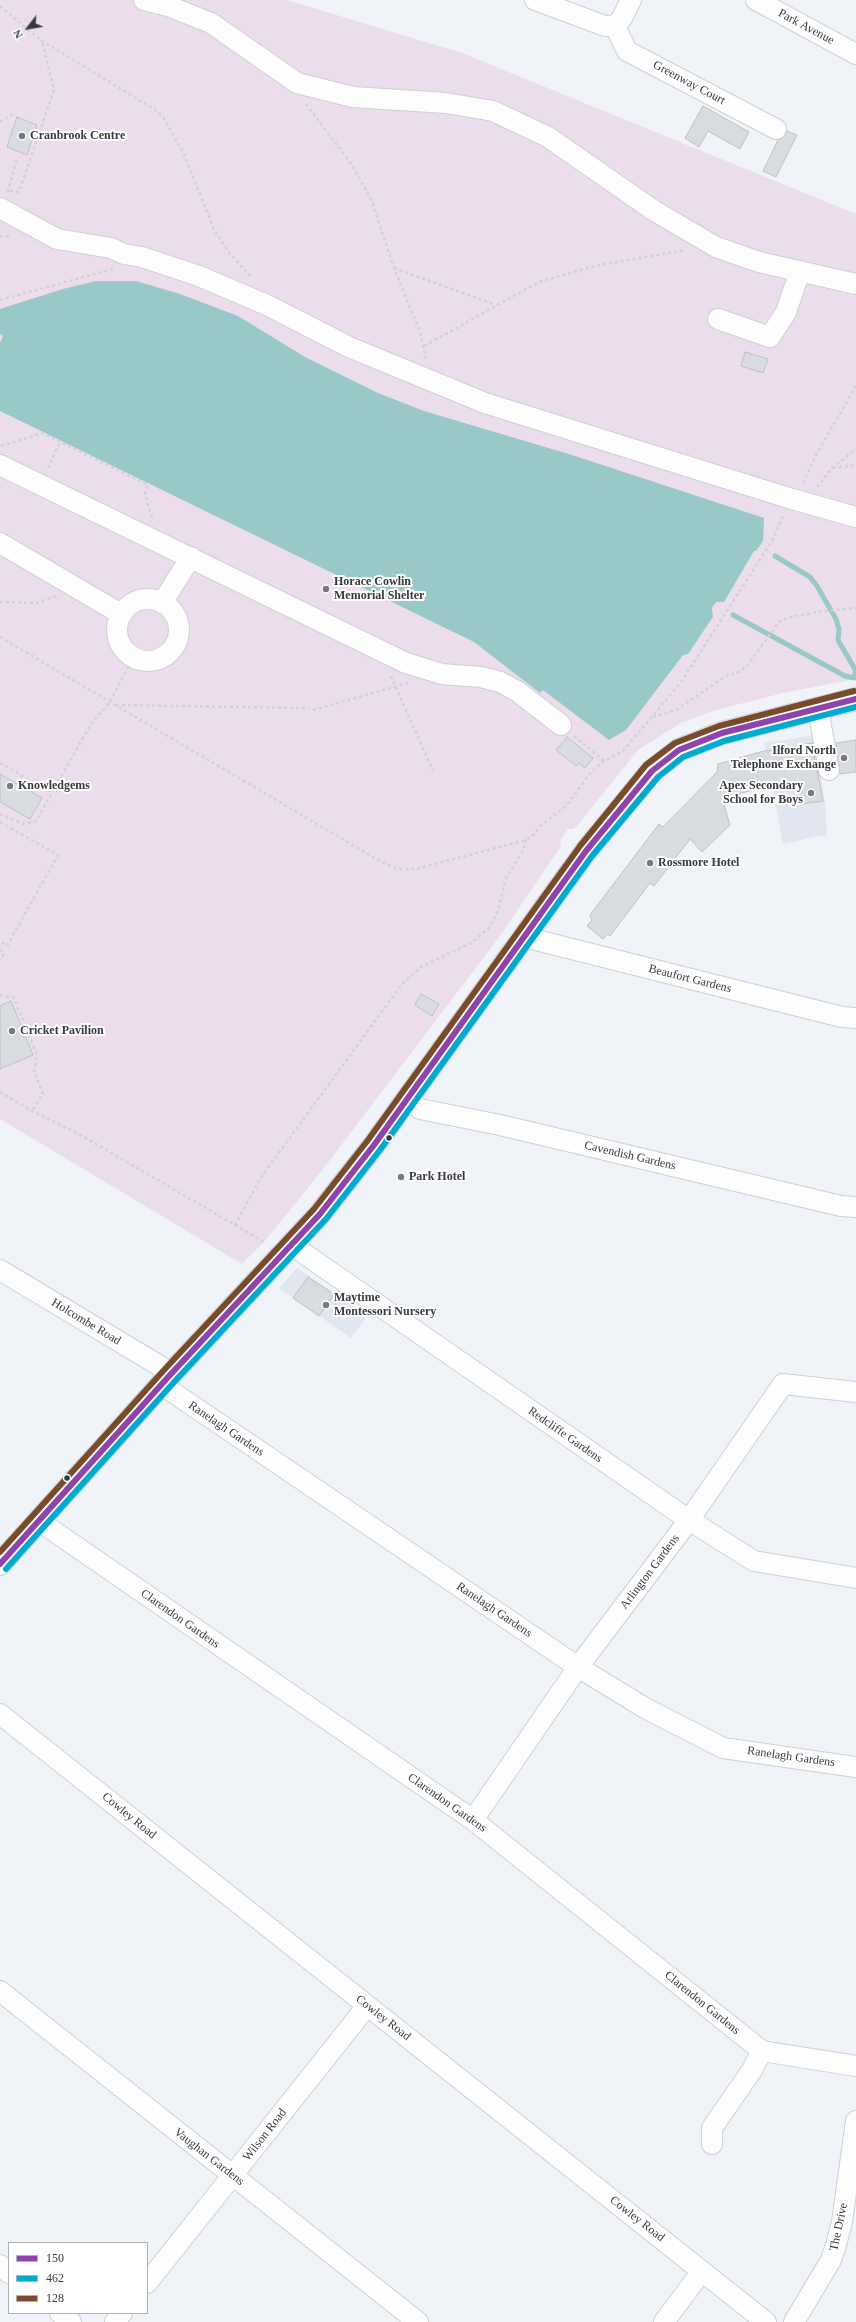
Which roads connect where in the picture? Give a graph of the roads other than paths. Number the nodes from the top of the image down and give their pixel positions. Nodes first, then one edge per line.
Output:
1 (144, 0) edge
2 (535, 0) edge
3 (631, 0) edge
4 (756, 0) edge
5 (615, 26) junction
6 (856, 54) edge
7 (776, 129) dead end
8 (0, 208) edge
9 (800, 271) junction
10 (856, 284) edge
11 (718, 319) dead end
12 (0, 465) edge
13 (856, 517) edge
14 (0, 543) edge
15 (191, 557) junction
16 (162, 603) junction
17 (121, 614) junction
18 (856, 699) edge
19 (818, 709) junction
20 (561, 725) road end
21 (829, 770) dead end
22 (524, 937) junction
23 (856, 1018) edge
24 (408, 1099) junction
25 (856, 1207) edge
26 (293, 1246) junction
27 (0, 1270) edge
28 (166, 1380) junction
29 (856, 1392) edge
30 (689, 1520) junction
31 (39, 1521) junction
32 (0, 1564) edge
33 (856, 1578) edge
34 (578, 1667) junction
35 (0, 1714) edge
36 (856, 1766) edge
37 (473, 1820) junction
38 (0, 1991) edge
39 (367, 2006) junction
40 (762, 2051) junction
41 (856, 2066) edge
42 (856, 2121) edge
43 (855, 2141) edge
44 (712, 2144) dead end
45 (233, 2176) junction
46 (0, 2265) edge
47 (8, 2271) edge
48 (702, 2271) junction
49 (148, 2281) edge
50 (61, 2314) edge
51 (121, 2314) edge
52 (71, 2322) edge
53 (115, 2322) edge
54 (418, 2322) edge
55 (664, 2322) edge
56 (766, 2322) edge
57 (794, 2322) edge

1 - 9 street
2 - 5 street
3 - 5 street
4 - 6 street, Park Avenue
5 - 7 street, Greenway Court
8 - 13 street
9 - 10 street
9 - 11 street
12 - 15 street
14 - 17 street
15 - 16 street
15 - 20 street
16 - 17 street
16 - 17 street
18 - 19 main road
19 - 21 street
19 - 22 main road
22 - 23 street, Beaufort Gardens
22 - 24 main road
24 - 25 street, Cavendish Gardens
24 - 26 main road
26 - 28 main road
26 - 30 street, Redcliffe Gardens
27 - 28 street, Holcombe Road
28 - 31 main road
28 - 34 street, Ranelagh Gardens
29 - 30 street, Arlington Gardens
30 - 33 street, Redcliffe Gardens
30 - 34 street, Arlington Gardens
31 - 32 main road
31 - 37 street, Clarendon Gardens
34 - 36 street, Ranelagh Gardens
34 - 37 street, Arlington Gardens
35 - 39 street, Cowley Road
37 - 40 street, Clarendon Gardens
38 - 45 street, Vaughan Gardens
39 - 45 street, Wilson Road
39 - 48 street, Cowley Road
40 - 41 street, Clarendon Gardens
40 - 44 street
42 - 43 street, The Drive
43 - 57 street, The Drive
45 - 49 street, Wilson Road
45 - 54 street, Vaughan Gardens
46 - 47 street
48 - 55 street
48 - 56 street, Cowley Road
50 - 52 street
51 - 53 street

